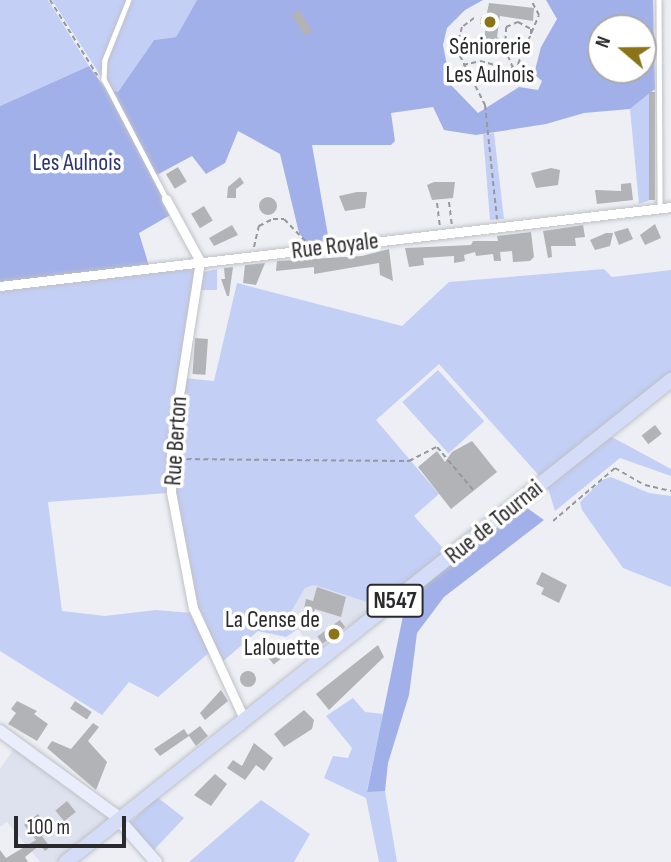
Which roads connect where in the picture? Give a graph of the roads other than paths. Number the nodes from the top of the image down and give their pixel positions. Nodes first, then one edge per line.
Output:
1 (129, 0) edge
2 (659, 0) edge
3 (166, 199) joint
4 (671, 207) edge
5 (660, 208) junction
6 (200, 261) junction
7 (0, 285) edge
8 (671, 380) edge
9 (245, 721) junction
10 (0, 731) edge
11 (118, 821) junction
12 (66, 862) edge
13 (156, 862) edge

1 - 3 lane
2 - 5 lane
3 - 6 street
4 - 5 street, Rue Royale
5 - 6 street, Rue Royale
6 - 7 street, Rue Royale
6 - 9 street, Rue Berton
8 - 9 main road, Rue de Tournai / N547
9 - 11 main road, Rue de Tournai / N547
10 - 11 street
11 - 12 main road, N547
11 - 13 street

